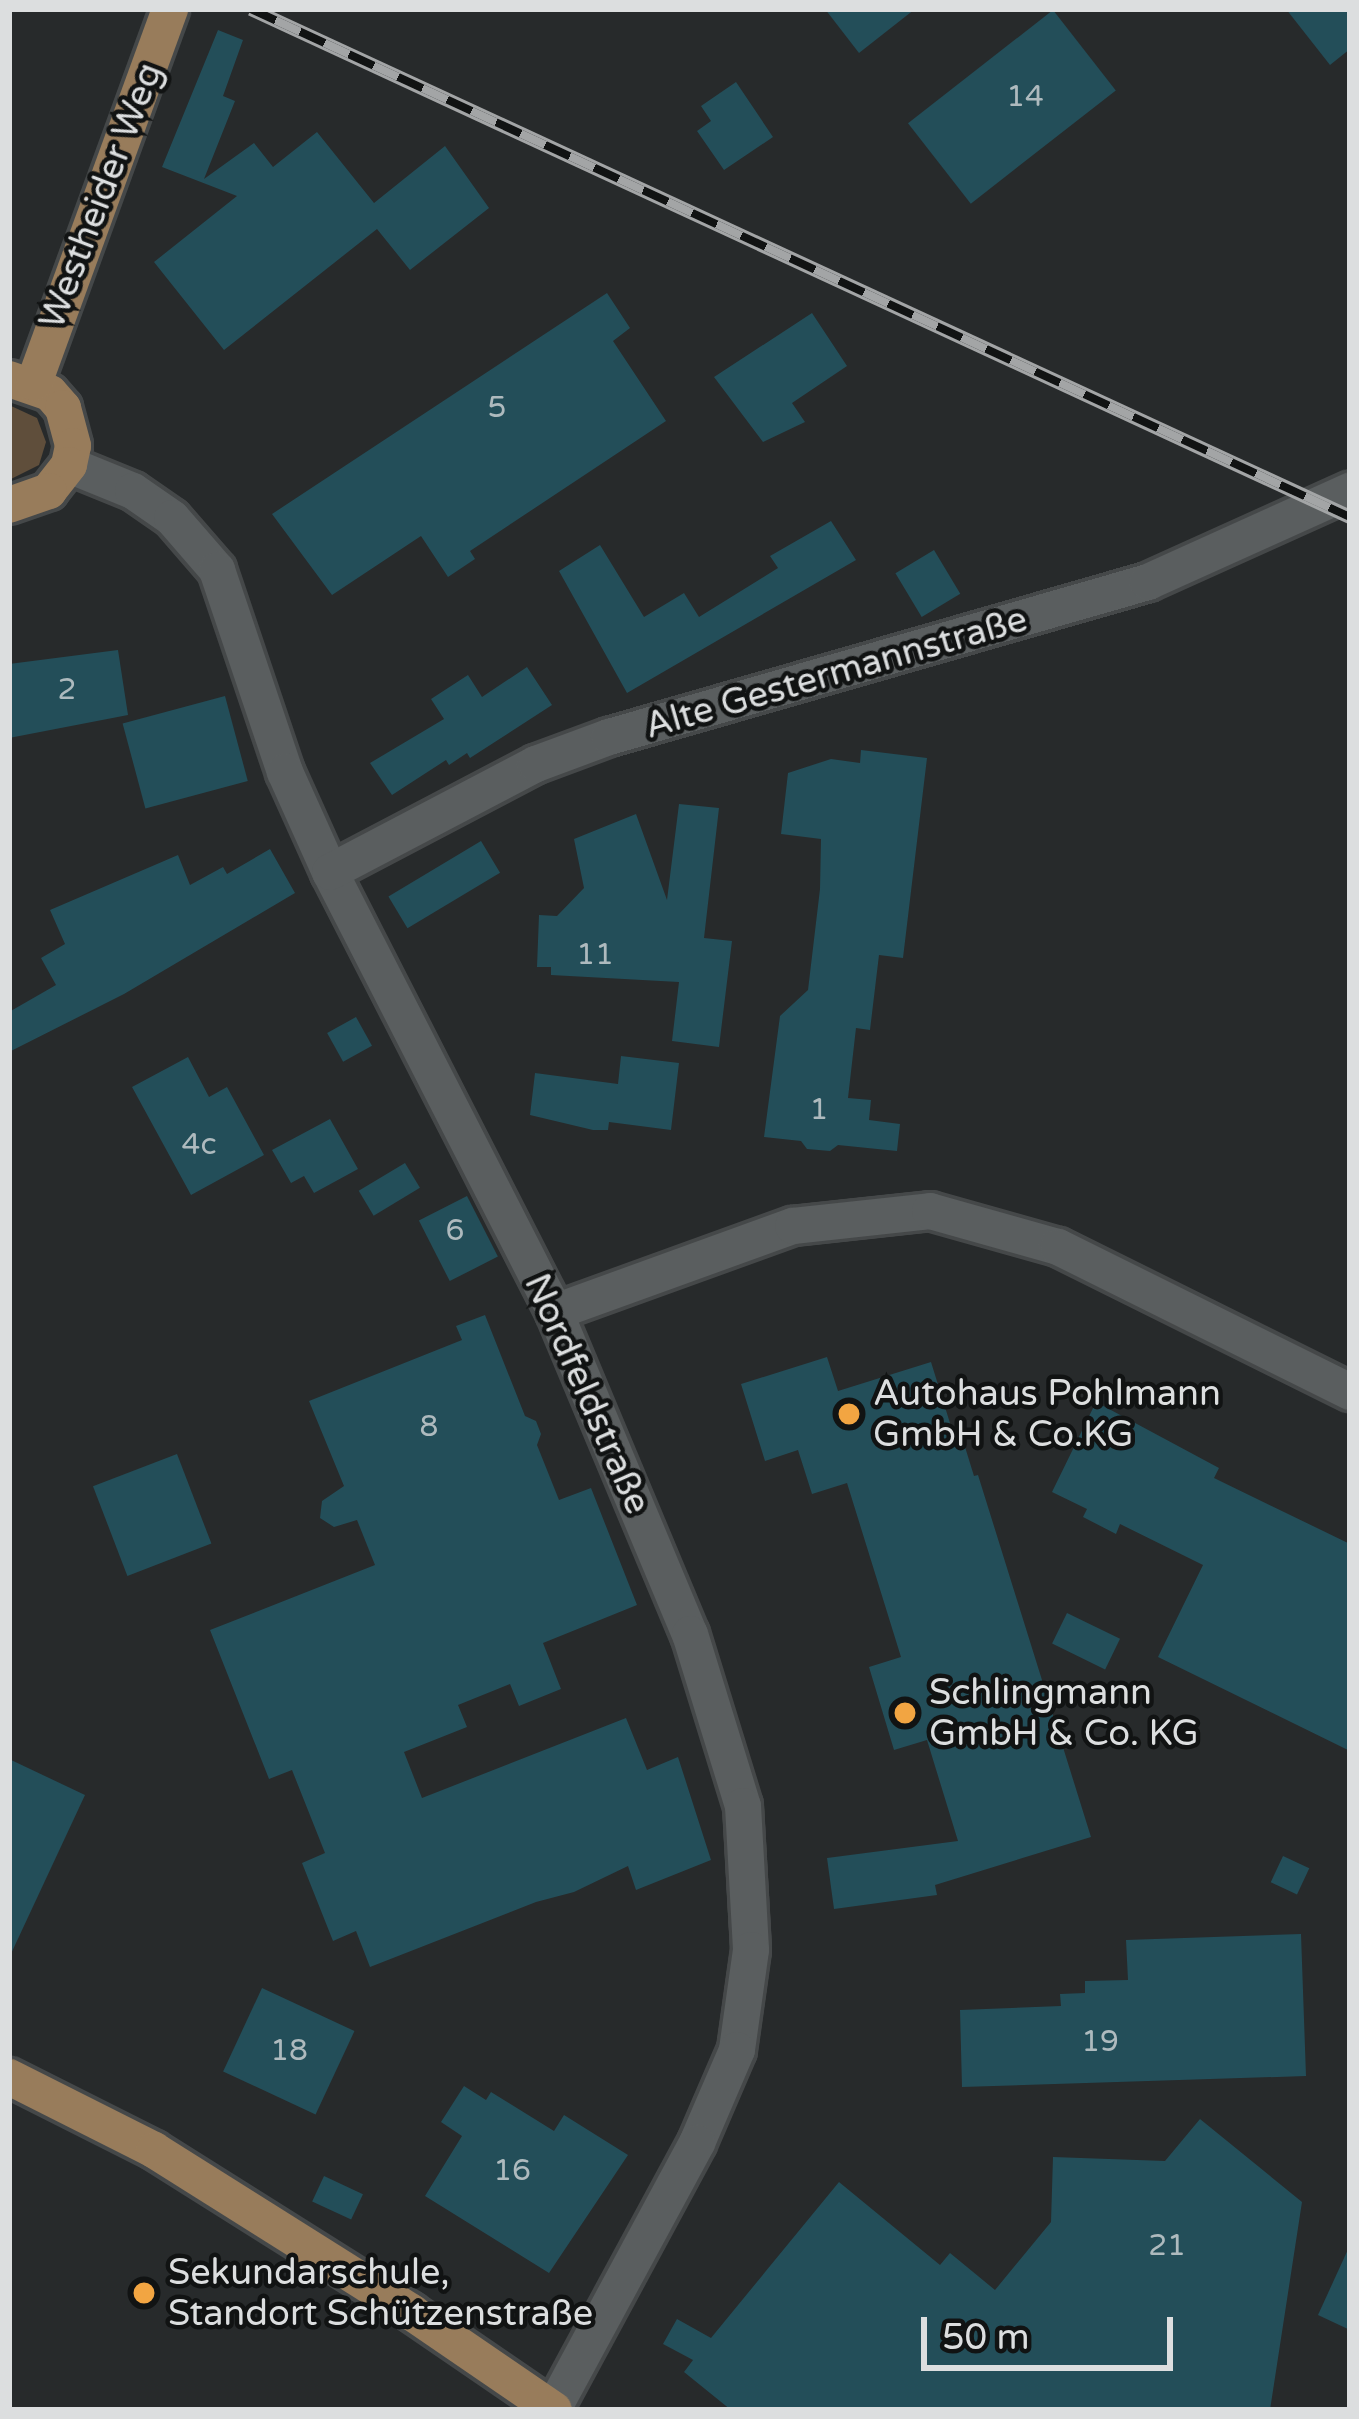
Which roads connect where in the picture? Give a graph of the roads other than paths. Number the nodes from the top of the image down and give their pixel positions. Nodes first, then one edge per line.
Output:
1 (170, 9) edge
2 (21, 381) edge
3 (69, 465) junction
4 (1350, 491) edge
5 (9, 505) edge
6 (330, 872) junction
7 (555, 1312) junction
8 (1350, 1392) edge
9 (9, 2077) edge
10 (553, 2410) edge

1 - 2 main road, Westheider Weg
2 - 3 main road
3 - 5 main road
3 - 6 street, Nordfeldstraße
4 - 6 street, Alte Gestermannstraße
6 - 7 street, Nordfeldstraße
7 - 8 street
7 - 10 street, Nordfeldstraße
9 - 10 main road

